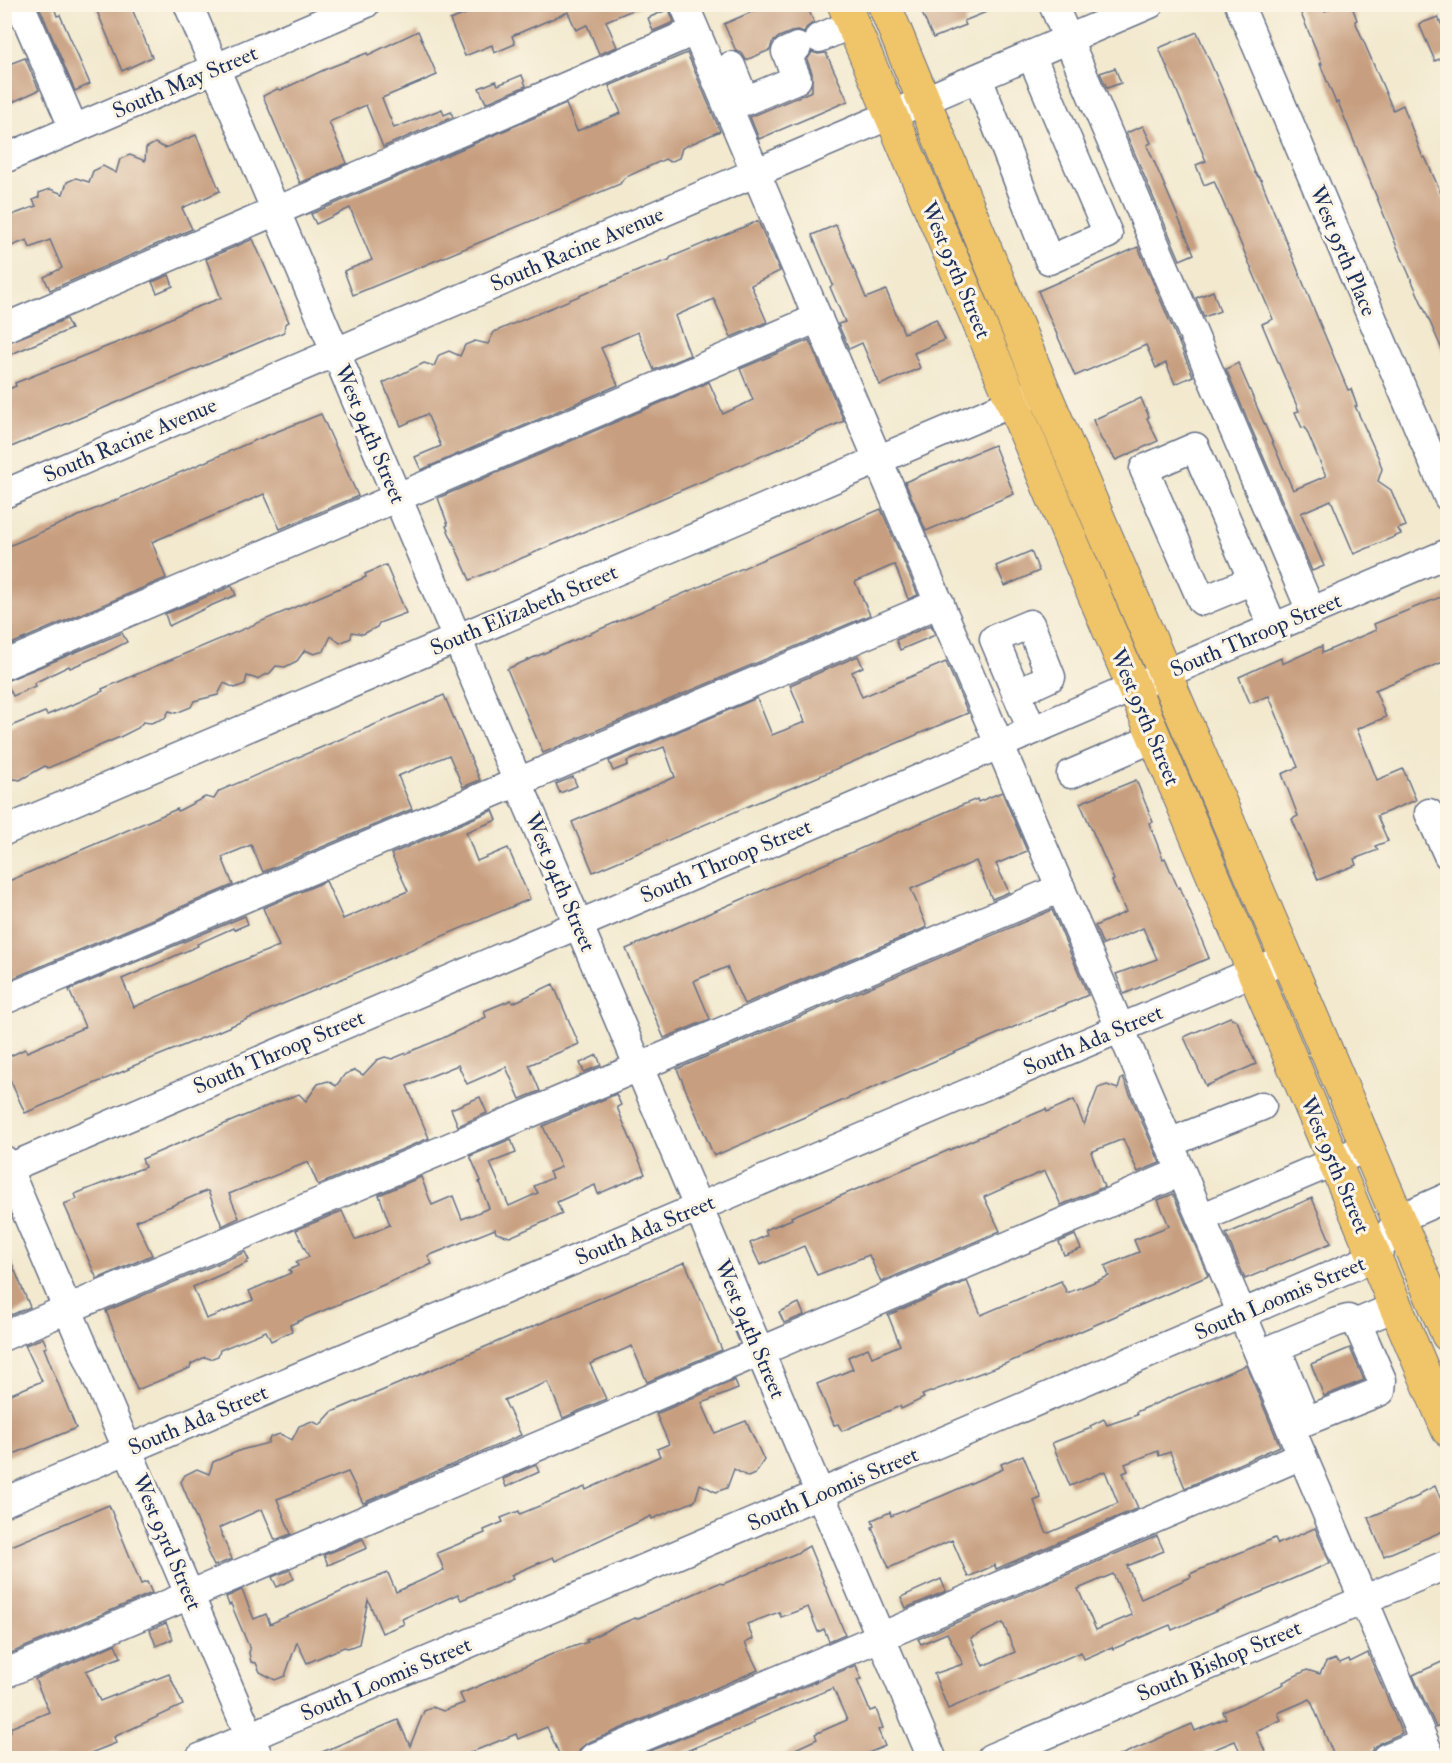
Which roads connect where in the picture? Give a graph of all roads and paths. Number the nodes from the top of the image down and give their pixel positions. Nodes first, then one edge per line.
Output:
1 (20, 4) edge
2 (188, 4) edge
3 (684, 4) edge
4 (705, 4) edge
5 (884, 4) edge
6 (1053, 4) edge
7 (1150, 4) edge
8 (1239, 4) edge
9 (358, 6) edge
10 (848, 14) edge
11 (695, 32) junction
12 (1068, 39) junction
13 (1031, 55) junction
14 (215, 69) junction
15 (978, 78) junction
16 (924, 101) junction
17 (890, 115) junction
18 (74, 129) junction
19 (4, 159) edge
20 (755, 173) junction
21 (276, 213) junction
22 (818, 318) junction
23 (4, 328) edge
24 (335, 352) junction
25 (1043, 389) junction
26 (1012, 403) junction
27 (879, 459) junction
28 (4, 494) edge
29 (1448, 497) edge
30 (397, 498) junction
31 (1448, 553) edge
32 (1252, 580) junction
33 (940, 603) junction
34 (1311, 611) junction
35 (1273, 627) junction
36 (457, 639) junction
37 (4, 665) edge
38 (1165, 673) junction
39 (1133, 687) junction
40 (1016, 693) dead end
41 (1032, 730) junction
42 (1154, 738) junction
43 (1000, 744) junction
44 (1071, 774) dead end
45 (518, 782) junction
46 (1429, 813) dead end
47 (4, 831) edge
48 (1447, 853) edge
49 (1061, 888) junction
50 (578, 924) junction
51 (1286, 958) junction
52 (1254, 971) junction
53 (4, 1000) edge
54 (1121, 1028) junction
55 (639, 1067) junction
56 (1262, 1106) dead end
57 (1169, 1143) junction
58 (1368, 1147) junction
59 (1334, 1162) junction
60 (6, 1166) edge
61 (1181, 1172) junction
62 (1448, 1197) edge
63 (698, 1207) junction
64 (1201, 1218) junction
65 (1398, 1219) junction
66 (1375, 1257) junction
67 (1321, 1280) junction
68 (1395, 1307) junction
69 (68, 1309) junction
70 (1247, 1313) junction
71 (1347, 1322) junction
72 (1448, 1335) edge
73 (4, 1336) edge
74 (1276, 1347) junction
75 (759, 1352) junction
76 (1420, 1364) junction
77 (1382, 1380) junction
78 (1298, 1424) junction
79 (1448, 1430) edge
80 (128, 1449) junction
81 (1302, 1455) junction
82 (820, 1495) junction
83 (4, 1502) edge
84 (1446, 1570) edge
85 (190, 1595) junction
86 (1364, 1600) junction
87 (880, 1637) junction
88 (4, 1674) edge
89 (254, 1748) edge
90 (1427, 1750) edge
91 (200, 1758) edge
92 (592, 1758) edge
93 (932, 1758) edge
94 (991, 1758) edge
95 (1386, 1758) edge

1 - 18 street
2 - 14 street, West 94th Street
3 - 11 street
4 - 10 street
5 - 16 main road, West 95th Street
6 - 12 street
7 - 12 street, South Racine Avenue
8 - 29 street, West 95th Place
9 - 14 street, South May Street
10 - 17 main road, West 95th Street
11 - 20 street
11 - 21 street
12 - 13 street, South Racine Avenue
12 - 34 street
13 - 15 street, South Racine Avenue
13 - 15 street
14 - 18 street, South May Street
14 - 21 street, West 94th Street
15 - 16 street, South Racine Avenue
16 - 17 street, South Racine Avenue
16 - 25 main road, West 95th Street
17 - 20 street, South Racine Avenue
17 - 26 main road, West 95th Street
18 - 19 street, South May Street
20 - 22 street
20 - 24 street, South Racine Avenue
21 - 23 street
21 - 24 street, West 94th Street
22 - 27 street
22 - 30 street
24 - 28 street, South Racine Avenue
24 - 30 street, West 94th Street
25 - 26 street, South Elizabeth Street
25 - 38 main road, West 95th Street
26 - 27 street, South Elizabeth Street
26 - 39 main road, West 95th Street
27 - 33 street
27 - 36 street, South Elizabeth Street
30 - 36 street, West 94th Street
30 - 37 street
31 - 34 street, South Throop Street
32 - 32 street
32 - 35 street
33 - 43 street
33 - 45 street
34 - 35 street, South Throop Street
35 - 38 street, South Throop Street
36 - 45 street, West 94th Street
36 - 47 street, South Elizabeth Street
38 - 39 street, South Throop Street
38 - 51 main road, West 95th Street
39 - 41 street, South Throop Street
39 - 42 main road, West 95th Street
40 - 41 street
41 - 43 street, South Throop Street
42 - 44 street
42 - 52 main road, West 95th Street
43 - 49 street
43 - 50 street, South Throop Street
45 - 50 street, West 94th Street
45 - 53 street
46 - 48 street
49 - 54 street
49 - 55 street
50 - 55 street, West 94th Street
50 - 60 street, South Throop Street
51 - 52 street, South Ada Street
51 - 58 main road, West 95th Street
52 - 54 street, South Ada Street
52 - 59 main road, West 95th Street
54 - 57 street
54 - 63 street, South Ada Street
55 - 63 street, West 94th Street
55 - 69 street
56 - 57 street
57 - 61 street
58 - 59 street
58 - 65 main road, West 95th Street
59 - 64 street
59 - 66 main road, West 95th Street
60 - 69 street, West 93rd Street
61 - 64 street
61 - 75 street
62 - 65 street
63 - 75 street, West 94th Street
63 - 80 street, South Ada Street
64 - 70 street
65 - 66 street, South Loomis Street
65 - 72 main road, West 95th Street
66 - 67 street, South Loomis Street
66 - 68 main road, West 95th Street
67 - 70 street, South Loomis Street
67 - 71 street
68 - 71 street
68 - 76 main road, West 95th Street
69 - 73 street
69 - 80 street, West 93rd Street
70 - 74 street
70 - 78 street
70 - 82 street, South Loomis Street
71 - 74 street
71 - 77 street
74 - 78 street
75 - 82 street, West 94th Street
75 - 85 street
76 - 77 street
76 - 79 main road, West 95th Street
77 - 78 street
78 - 81 street
80 - 83 street, South Ada Street
80 - 85 street, West 93rd Street
81 - 86 street
81 - 87 street
82 - 87 street, West 94th Street
82 - 89 street, South Loomis Street
84 - 86 street, South Bishop Street
85 - 88 street
85 - 89 street, West 93rd Street
86 - 90 street
86 - 94 street, South Bishop Street
87 - 92 street
87 - 93 street, West 94th Street
89 - 91 street, South Loomis Street
90 - 95 street

